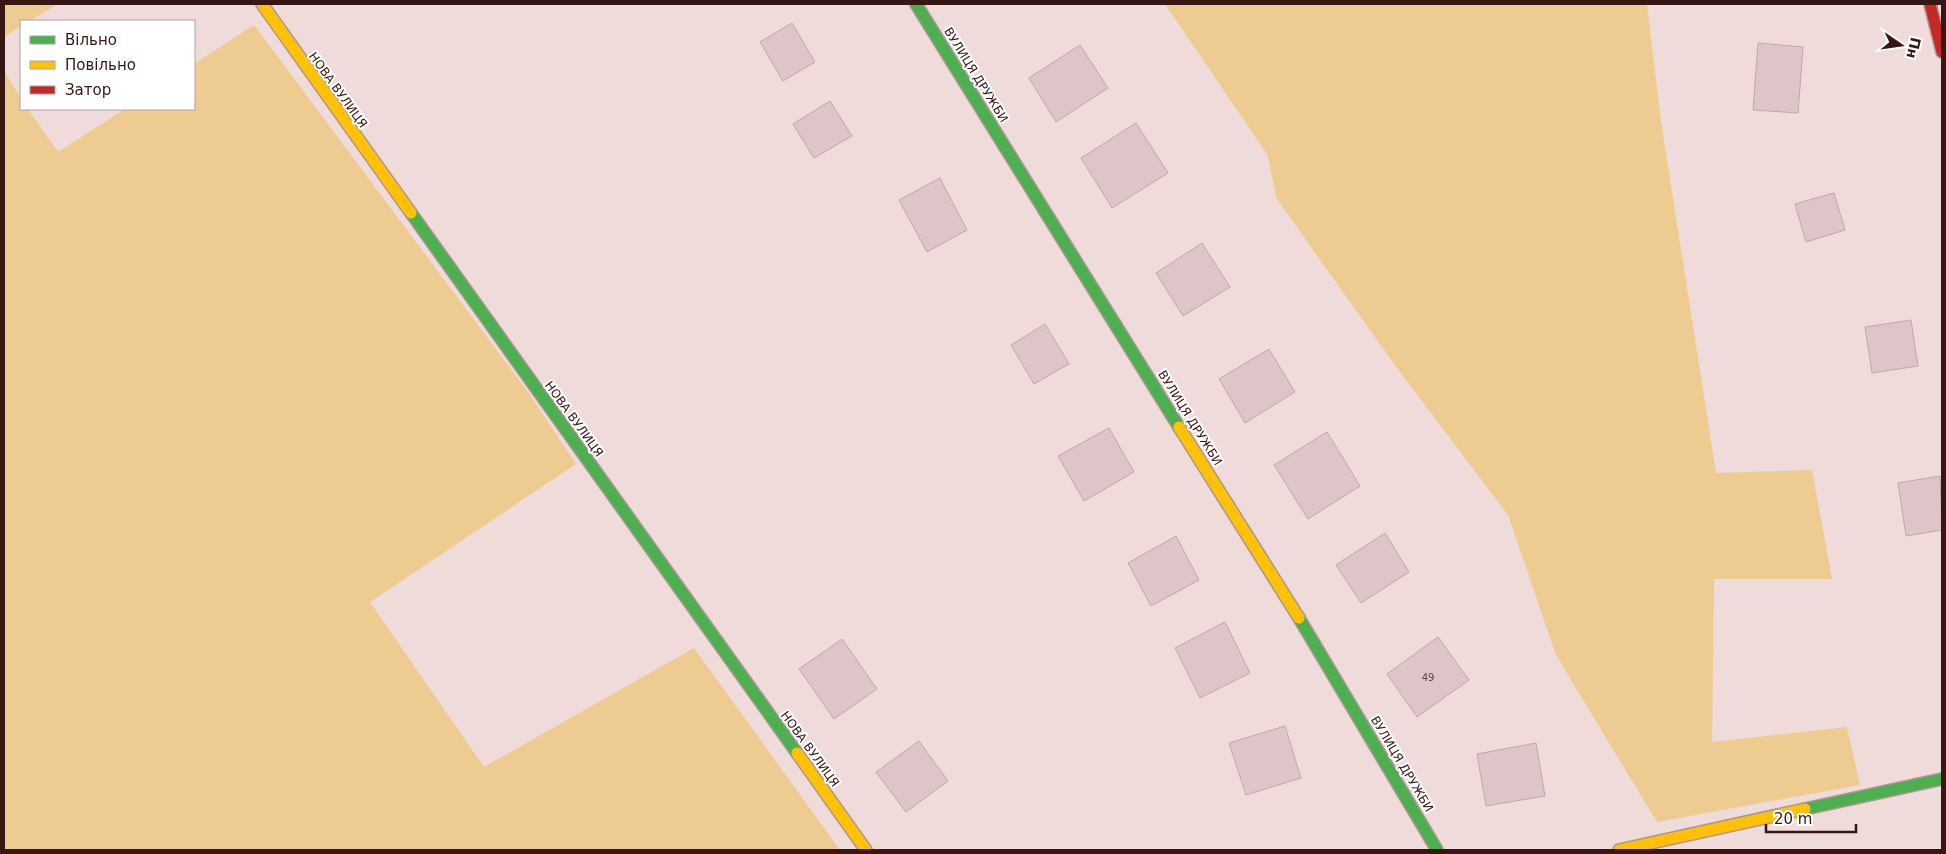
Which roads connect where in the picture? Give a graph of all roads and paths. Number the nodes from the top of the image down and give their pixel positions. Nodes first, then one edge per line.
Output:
1 (262, 4) edge
2 (916, 4) edge
3 (1930, 4) edge
4 (1942, 52) edge
5 (1942, 779) edge
6 (866, 850) edge
7 (1437, 850) edge
8 (1619, 850) edge

1 - 6 street, НОВА ВУЛИЦЯ
2 - 7 street, ВУЛИЦЯ ДРУЖБИ
3 - 4 street
5 - 8 street

